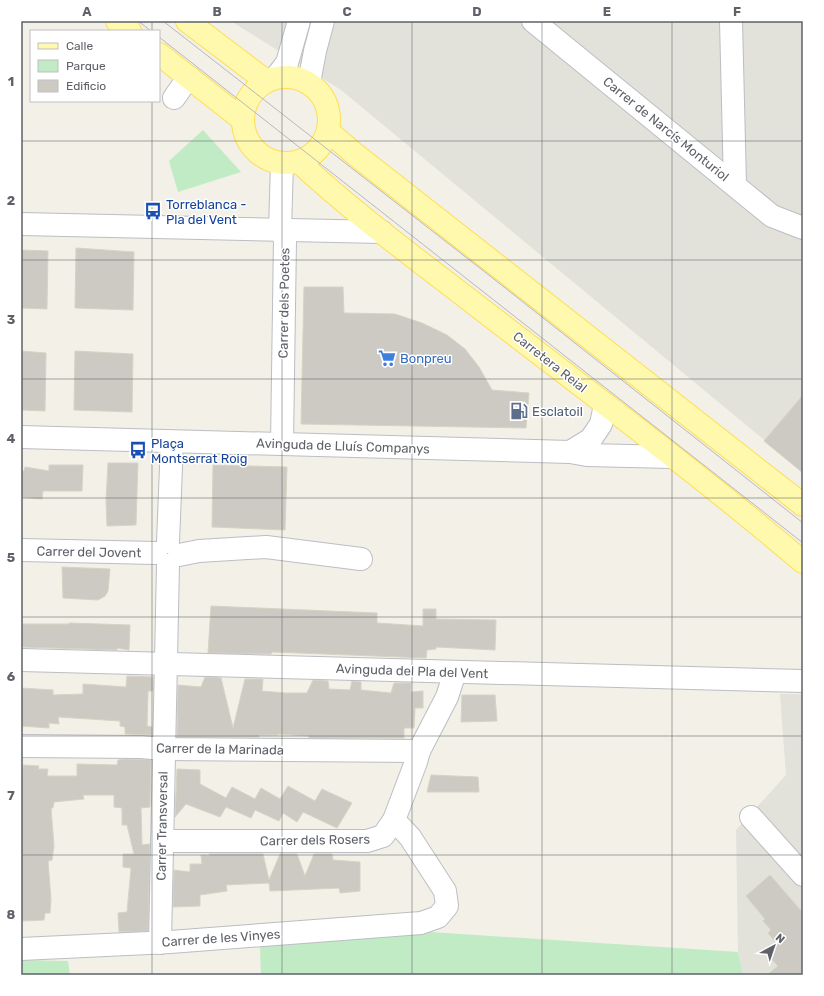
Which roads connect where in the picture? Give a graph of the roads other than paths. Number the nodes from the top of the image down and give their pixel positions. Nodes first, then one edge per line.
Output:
1 (117, 21) edge
2 (187, 21) edge
3 (299, 21) edge
4 (323, 21) edge
5 (533, 21) edge
6 (732, 21) edge
7 (129, 30) edge
8 (160, 55) edge
9 (190, 78) junction
10 (271, 79) junction
11 (309, 83) junction
12 (174, 98) dead end
13 (243, 120) junction
14 (328, 131) junction
15 (290, 162) junction
16 (735, 185) junction
17 (21, 224) edge
18 (803, 228) edge
19 (280, 230) junction
20 (382, 232) junction
21 (606, 405) junction
22 (21, 438) edge
23 (172, 442) junction
24 (282, 444) junction
25 (570, 452) junction
26 (672, 457) junction
27 (803, 505) edge
28 (21, 550) edge
29 (168, 554) junction
30 (361, 559) dead end
31 (803, 562) edge
32 (21, 660) edge
33 (166, 663) junction
34 (455, 672) junction
35 (803, 681) edge
36 (21, 746) edge
37 (163, 749) junction
38 (419, 751) junction
39 (751, 817) dead end
40 (394, 820) junction
41 (162, 841) junction
42 (803, 875) edge
43 (160, 943) junction
44 (21, 949) edge

1 - 7 main road
2 - 10 main road
3 - 10 street
4 - 11 street
5 - 16 street, Carrer de Narcís Monturiol
6 - 16 street
8 - 9 main road
9 - 12 street
9 - 13 main road
10 - 11 main road
10 - 13 main road, Carretera Reial
11 - 14 main road
13 - 15 main road, Carretera Reial
14 - 15 main road
14 - 27 main road
15 - 19 street, Carrer dels Poetes
15 - 20 main road, Carretera Reial
16 - 18 street, Carrer de Narcís Monturiol
17 - 19 street
19 - 20 street
19 - 24 street, Carrer dels Poetes
20 - 21 main road, Carretera Reial
21 - 25 street
21 - 26 main road, Carretera Reial
22 - 23 street, Avinguda de Lluís Companys
23 - 24 street, Avinguda de Lluís Companys
23 - 29 street, Carrer Transversal
24 - 25 street, Avinguda de Lluís Companys
25 - 26 street, Avinguda de Lluís Companys
26 - 31 main road, Carretera Reial
28 - 29 street, Carrer del Jovent
29 - 30 street, Carrer del Jovent
29 - 33 street, Carrer Transversal
32 - 33 street, Avinguda del Pla del Vent
33 - 34 street, Avinguda del Pla del Vent
33 - 37 street, Carrer Transversal
34 - 35 street, Avinguda del Pla del Vent
34 - 38 street, Carrer dels Rosers
36 - 37 street, Carrer de la Marinada
37 - 38 street, Carrer de la Marinada
37 - 41 street, Carrer Transversal
38 - 40 street, Carrer dels Rosers
39 - 42 street
40 - 41 street, Carrer dels Rosers
40 - 43 street, Carrer de les Vinyes
41 - 43 street, Carrer Transversal
43 - 44 street, Carrer de les Vinyes

